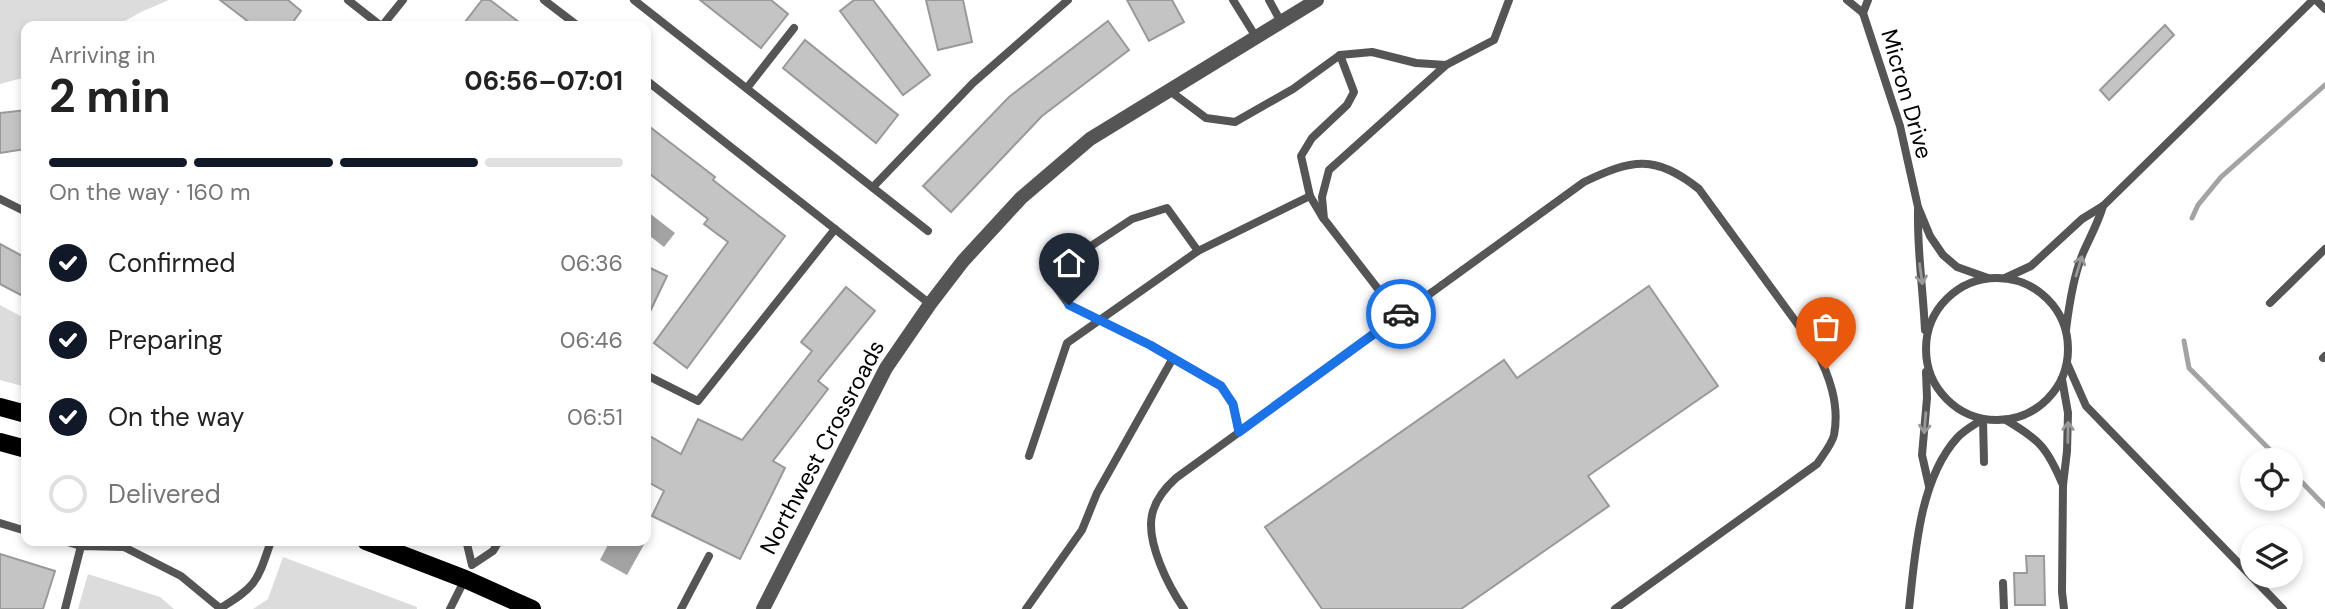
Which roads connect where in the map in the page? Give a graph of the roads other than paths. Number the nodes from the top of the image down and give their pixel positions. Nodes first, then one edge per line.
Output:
1 (348, 0) edge
2 (403, 0) edge
3 (544, 0) edge
4 (634, 0) edge
5 (1068, 0) edge
6 (1233, 0) edge
7 (1269, 0) edge
8 (1317, 0) edge
9 (1509, 0) edge
10 (1847, 0) edge
11 (1868, 0) edge
12 (2315, 0) edge
13 (2325, 9) edge
14 (1864, 13) junction
15 (375, 21) edge
16 (386, 21) edge
17 (571, 21) edge
18 (1281, 22) junction
19 (794, 28) dead end
20 (1256, 37) junction
21 (1340, 55) junction
22 (1446, 65) junction
23 (651, 84) edge
24 (747, 88) junction
25 (1170, 90) junction
26 (873, 187) junction
27 (1310, 196) junction
28 (0, 199) edge
29 (2104, 206) junction
30 (1918, 207) junction
31 (21, 210) edge
32 (1324, 219) junction
33 (835, 229) junction
34 (928, 231) dead end
35 (2325, 249) edge
36 (1198, 251) junction
37 (1988, 278) junction
38 (2005, 278) junction
39 (2270, 303) dead end
40 (930, 304) junction
41 (1399, 316) junction
42 (1101, 319) junction
43 (2066, 330) junction
44 (1925, 341) junction
45 (1174, 358) junction
46 (1926, 360) junction
47 (2067, 363) junction
48 (651, 377) edge
49 (2062, 379) junction
50 (0, 407) edge
51 (21, 413) edge
52 (1983, 419) junction
53 (2006, 420) junction
54 (1239, 432) junction
55 (0, 442) edge
56 (21, 448) edge
57 (1029, 456) dead end
58 (1984, 462) dead end
59 (2063, 485) junction
60 (1929, 486) junction
61 (0, 523) edge
62 (21, 529) edge
63 (81, 546) edge
64 (114, 546) edge
65 (269, 546) edge
66 (382, 546) edge
67 (467, 546) edge
68 (496, 546) edge
69 (709, 556) dead end
70 (468, 572) junction
71 (2003, 583) dead end
72 (65, 609) edge
73 (220, 609) edge
74 (450, 609) edge
75 (532, 609) edge
76 (681, 609) edge
77 (763, 609) edge
78 (1026, 609) edge
79 (1184, 609) edge
80 (1615, 609) edge
81 (1909, 609) edge
82 (2004, 609) edge
83 (2064, 609) edge
84 (2283, 609) edge

1 - 15 lane
2 - 16 lane
3 - 17 lane
4 - 24 lane
5 - 26 lane
6 - 20 lane
7 - 18 lane
8 - 18 street, Northwest Crossroads
9 - 22 lane
10 - 14 lane, Micron Drive
11 - 14 lane
12 - 13 lane
12 - 29 lane
14 - 30 lane, Micron Drive
18 - 20 street, Northwest Crossroads
19 - 24 lane
20 - 25 street, Northwest Crossroads
21 - 22 lane
21 - 25 lane
21 - 27 lane
22 - 32 lane
23 - 33 lane
24 - 26 lane
25 - 40 street, Northwest Crossroads
26 - 34 lane
27 - 32 lane
27 - 36 lane
28 - 31 lane
29 - 38 lane
43 -> 29 lane
30 - 37 lane, Micron Drive
30 -> 44 lane, Micron Drive
32 - 41 lane
33 - 40 lane
33 - 48 lane
35 - 39 lane
36 - 42 lane
36 - 42 lane
37 - 38 lane
37 - 44 lane
38 - 43 lane
40 - 77 street, Northwest Crossroads
41 - 54 lane
41 - 80 lane
42 - 45 lane
42 - 57 lane
43 - 47 lane
44 - 46 lane
45 - 54 lane
45 - 78 lane
46 - 52 lane
46 -> 60 lane
47 - 49 lane
47 - 84 lane
49 - 53 lane
59 -> 49 lane
50 - 51 main road
52 - 53 lane
52 - 58 lane
52 - 60 lane
53 - 59 lane
54 - 79 lane
55 - 56 main road
59 - 83 lane
60 - 81 lane
61 - 62 lane
63 - 72 lane
64 - 73 lane
65 - 73 lane
66 - 70 main road
67 - 70 lane
68 - 70 lane
69 - 76 lane
70 - 74 lane
70 - 75 main road
71 - 82 lane

